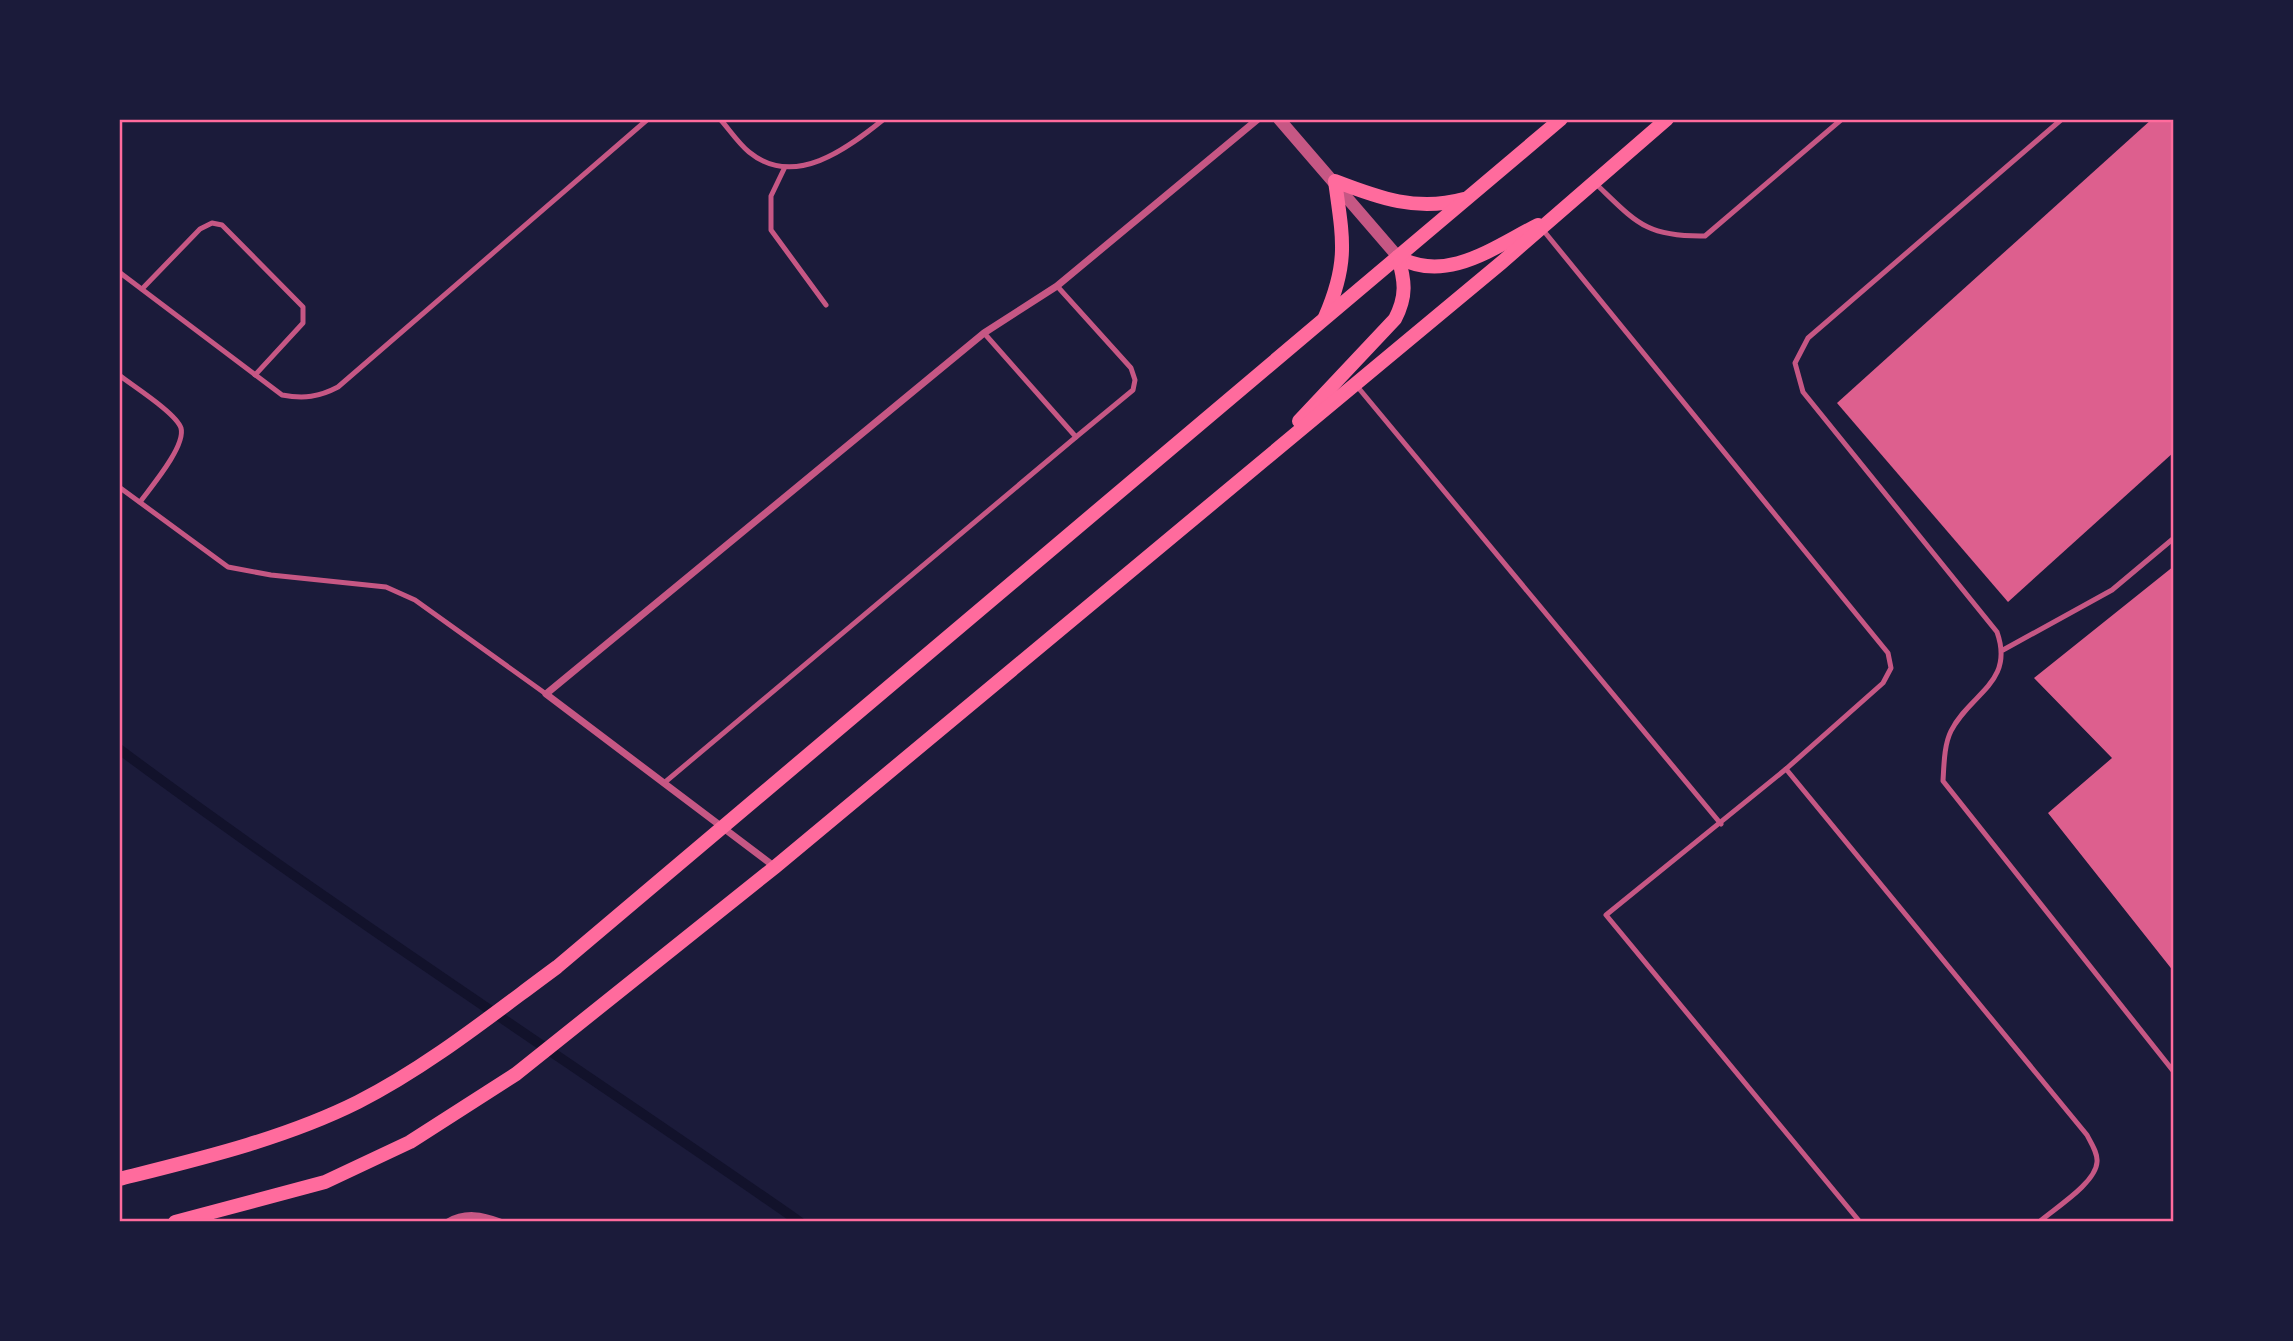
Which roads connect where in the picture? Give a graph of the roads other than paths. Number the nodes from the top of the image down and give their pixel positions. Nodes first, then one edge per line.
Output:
1 (648, 119) edge
2 (720, 119) edge
3 (884, 119) edge
4 (1258, 119) edge
5 (1279, 119) edge
6 (1562, 119) edge
7 (1667, 119) edge
8 (1842, 119) edge
9 (2062, 119) edge
10 (784, 169) junction
11 (1335, 181) junction
12 (1594, 182) junction
13 (1469, 198) junction
14 (1555, 216) junction
15 (1542, 229) junction
16 (1398, 257) junction
17 (119, 272) edge
18 (1057, 286) junction
19 (142, 289) junction
20 (826, 305) dead end
21 (1322, 322) junction
22 (984, 333) junction
23 (119, 375) edge
24 (255, 375) junction
25 (1355, 384) junction
26 (1076, 437) junction
27 (1248, 473) junction
28 (119, 487) edge
29 (140, 502) junction
30 (2174, 538) edge
31 (2003, 650) junction
32 (546, 694) junction
33 (1786, 769) junction
34 (664, 783) junction
35 (1721, 824) junction
36 (723, 828) junction
37 (775, 867) junction
38 (2174, 1072) edge
39 (119, 1179) edge
40 (175, 1222) edge
41 (448, 1222) edge
42 (500, 1222) edge
43 (1860, 1222) edge
44 (2039, 1222) edge

1 - 24 lane
2 - 10 lane
3 - 10 lane
4 - 18 street
5 - 11 street
6 - 13 main road
7 - 12 main road
8 - 12 lane
9 - 31 lane
10 - 20 lane
11 - 13 main road
11 - 16 street
11 - 21 main road
12 - 14 main road
13 - 16 main road
14 - 15 main road
14 - 16 main road
15 - 25 main road
15 - 33 lane
16 - 21 main road
16 - 27 main road
17 - 19 lane
18 - 22 street
18 - 26 lane
19 - 24 lane
19 - 24 lane
21 - 36 main road
22 - 26 lane
22 - 32 street
23 - 29 lane
25 - 27 main road
25 - 35 lane
26 - 34 lane
27 - 37 main road
28 - 29 lane
29 - 32 lane
30 - 31 lane
31 - 38 lane
32 - 34 street
33 - 35 lane
33 - 44 lane
34 - 36 street
35 - 43 lane
36 - 37 street
36 - 39 main road
37 - 40 main road
41 - 42 street

